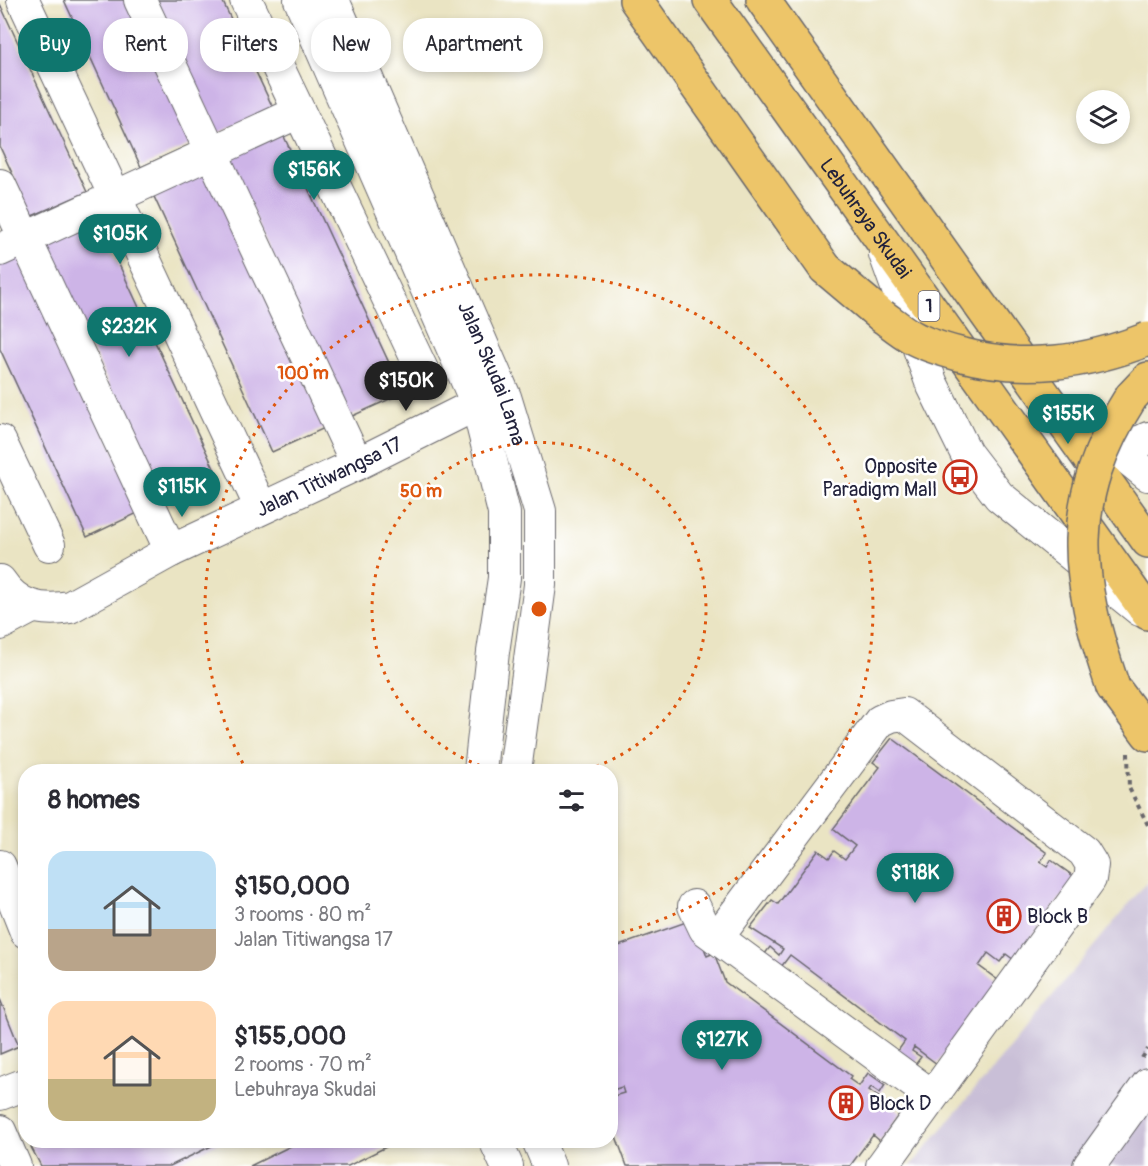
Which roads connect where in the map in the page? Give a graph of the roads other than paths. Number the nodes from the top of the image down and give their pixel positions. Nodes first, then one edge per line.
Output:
1 (23, 0) edge
2 (140, 0) edge
3 (246, 0) edge
4 (300, 0) edge
5 (333, 0) edge
6 (636, 0) edge
7 (710, 0) edge
8 (763, 0) edge
9 (299, 111) junction
10 (211, 153) junction
11 (0, 185) edge
12 (115, 197) junction
13 (880, 238) junction
14 (13, 244) edge
15 (1148, 339) edge
16 (427, 380) dead end
17 (1142, 389) edge
18 (491, 400) junction
19 (1054, 405) junction
20 (1148, 438) edge
21 (0, 441) edge
22 (1110, 444) junction
23 (357, 464) junction
24 (1148, 475) edge
25 (261, 508) junction
26 (1148, 541) edge
27 (49, 545) dead end
28 (171, 550) junction
29 (0, 581) edge
30 (32, 607) junction
31 (1148, 614) edge
32 (0, 624) edge
33 (1142, 726) edge
34 (481, 764) edge
35 (516, 764) edge
36 (0, 866) edge
37 (694, 906) dead end
38 (15, 922) edge
39 (717, 938) junction
40 (1148, 1084) edge
41 (18, 1087) edge
42 (0, 1094) edge
43 (933, 1096) junction
44 (0, 1131) edge
45 (499, 1148) edge
46 (541, 1148) edge
47 (15, 1166) edge
48 (507, 1166) edge
49 (549, 1166) edge
50 (882, 1166) edge
51 (1089, 1166) edge

1 - 12 street
2 - 10 street
3 - 9 street
4 - 18 street, Jalan Skudai Lama
5 - 18 street, Jalan Skudai Lama
6 - 15 highway, bridge
7 - 13 highway, Lebuhraya Skudai / 1
8 - 19 highway, 1
9 - 10 street
9 - 16 street
10 - 12 street
10 - 23 street
11 - 14 street
12 - 14 street
12 - 25 street
13 - 31 highway, Lebuhraya Skudai / 1
13 - 31 street
14 - 28 street
17 - 33 highway, bridge
18 - 23 street, Jalan Titiwangsa 17
18 - 34 street, Jalan Skudai Lama
18 - 35 street, Jalan Skudai Lama
19 - 22 street
19 - 26 highway, 1
20 - 22 street
21 - 27 street
22 - 24 street
23 - 25 street, Jalan Titiwangsa 17
25 - 28 street, Jalan Titiwangsa 17
28 - 30 street, Jalan Titiwangsa 17
29 - 30 street, Jalan Titiwangsa 17
30 - 32 street
36 - 38 street
37 - 39 street
39 - 43 street
39 - 43 street
40 - 51 street
41 - 42 street
43 - 50 street
44 - 47 street
45 - 48 street
46 - 49 street

